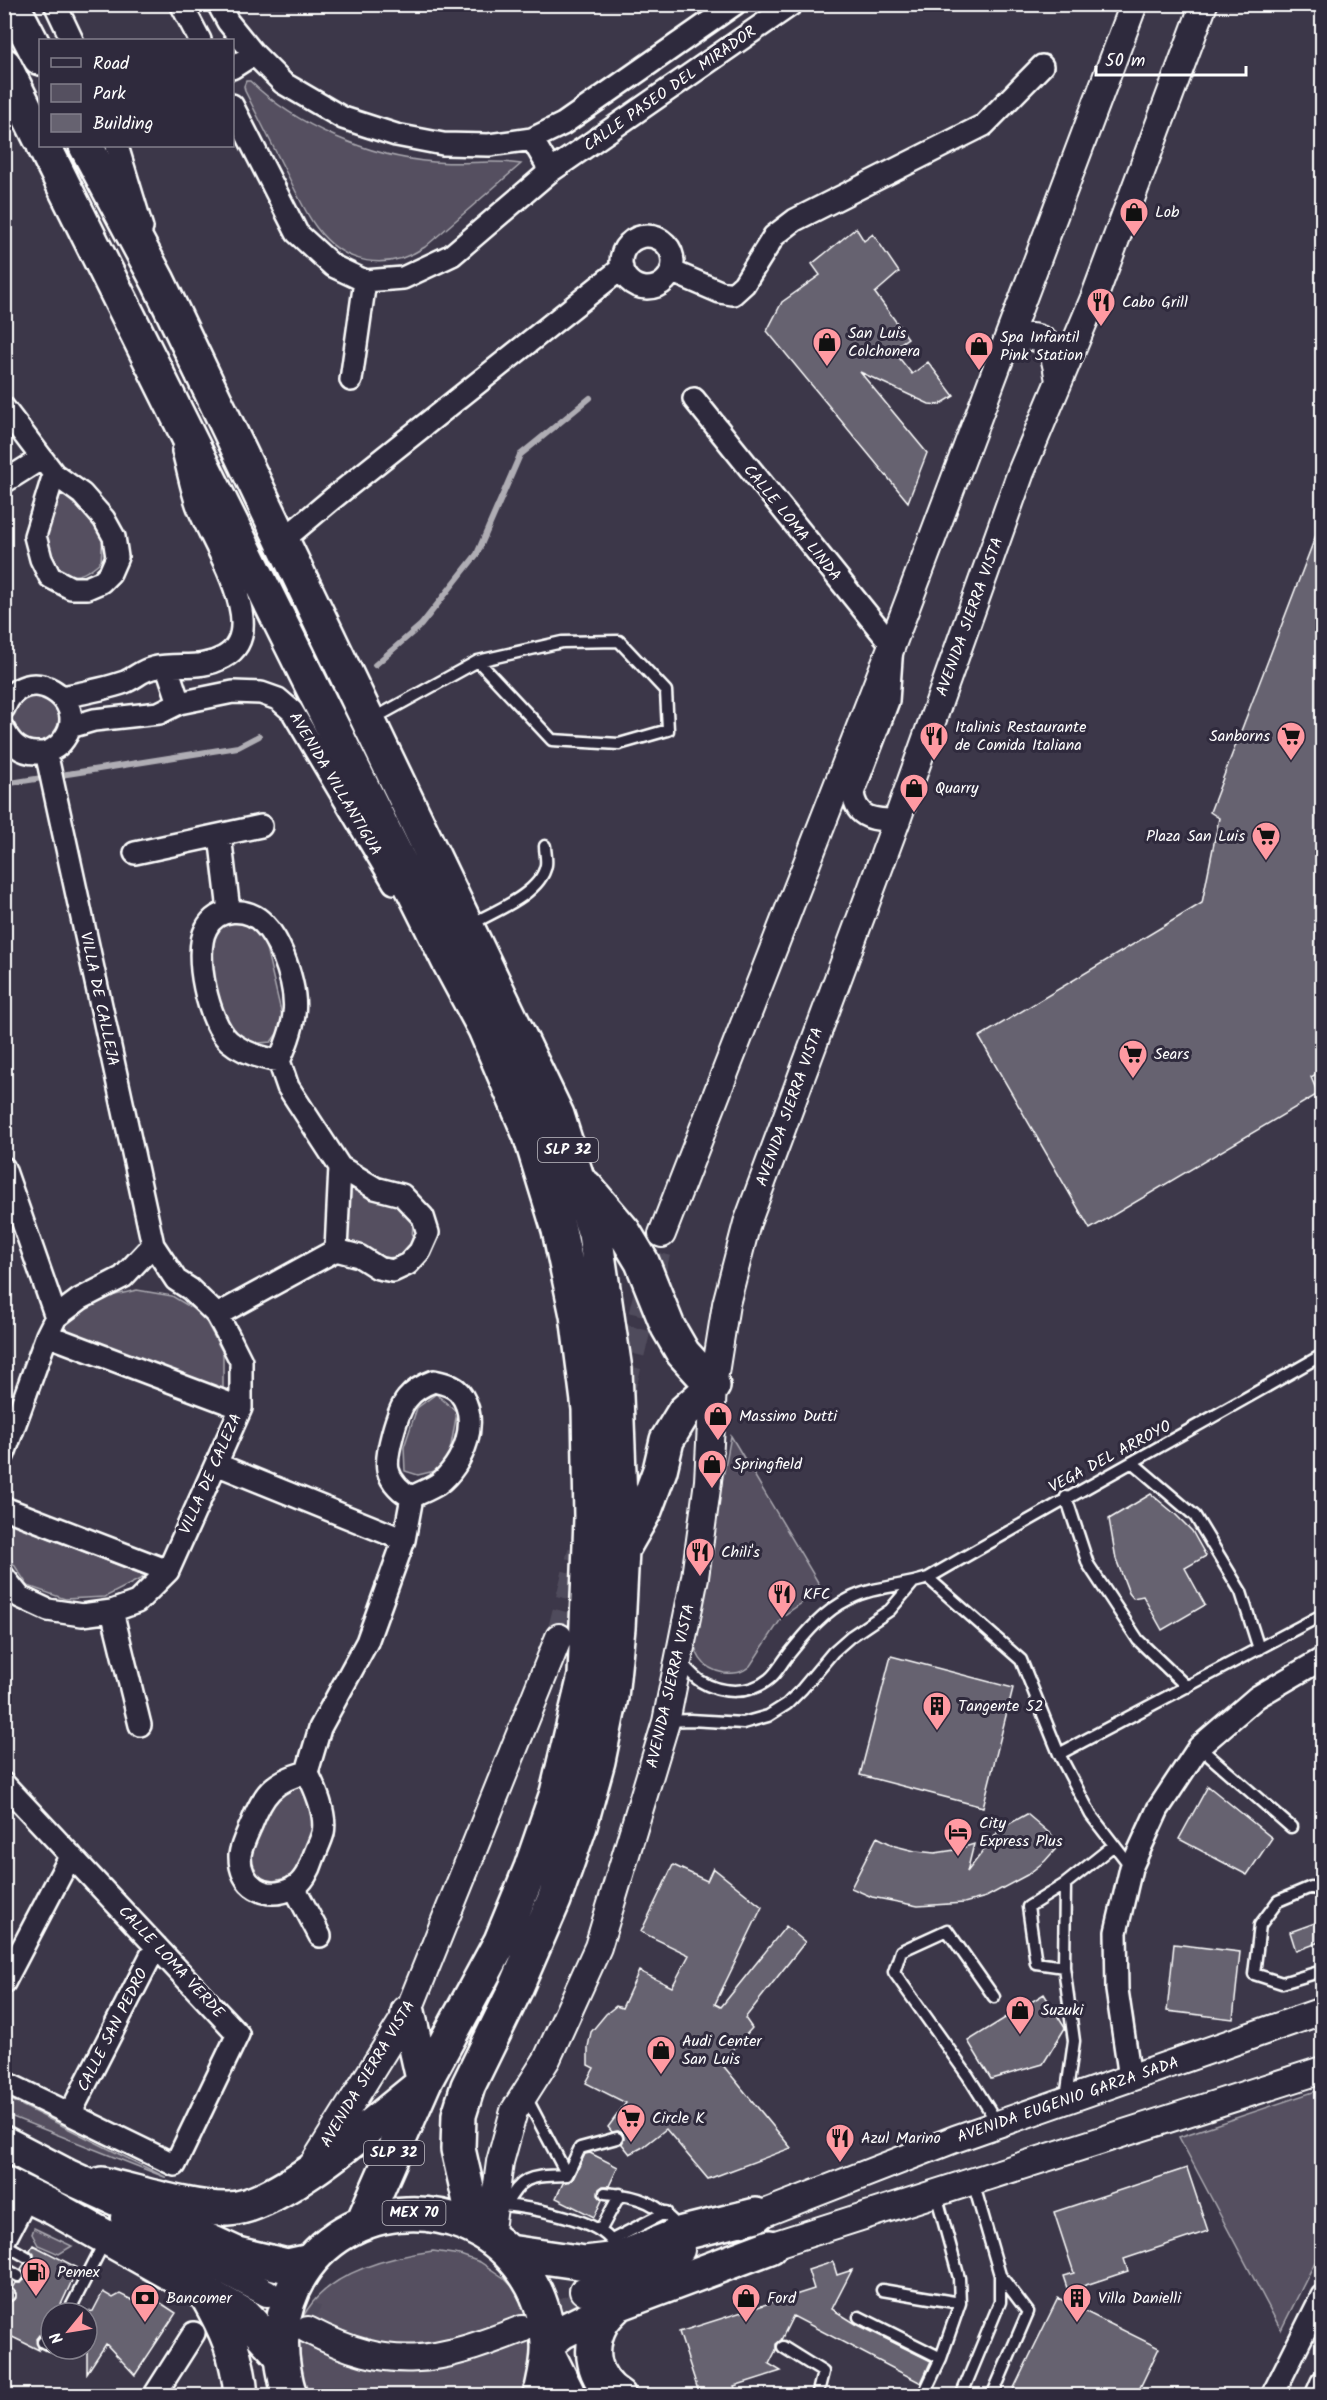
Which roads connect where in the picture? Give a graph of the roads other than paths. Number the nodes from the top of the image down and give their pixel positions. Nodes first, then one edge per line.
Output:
1 (12, 4) edge
2 (55, 4) edge
3 (181, 4) edge
4 (218, 4) edge
5 (735, 4) edge
6 (792, 4) edge
7 (1134, 4) edge
8 (1204, 4) edge
9 (72, 39) edge
10 (199, 39) edge
11 (254, 54) junction
12 (39, 56) edge
13 (4, 65) edge
14 (1042, 66) dead end
15 (234, 67) edge
16 (643, 69) junction
17 (662, 95) junction
18 (234, 109) edge
19 (39, 136) edge
20 (532, 139) junction
21 (44, 147) edge
22 (87, 147) edge
23 (117, 147) edge
24 (548, 172) junction
25 (622, 268) junction
26 (671, 271) junction
27 (158, 281) junction
28 (365, 281) junction
29 (1007, 342) junction
30 (351, 380) dead end
31 (1059, 381) junction
32 (694, 399) dead end
33 (170, 401) junction
34 (4, 408) edge
35 (48, 466) junction
36 (4, 482) edge
37 (282, 541) junction
38 (892, 645) junction
39 (478, 661) junction
40 (167, 667) junction
41 (127, 681) junction
42 (63, 697) junction
43 (179, 703) junction
44 (5, 704) edge
45 (138, 715) junction
46 (369, 722) junction
47 (70, 726) junction
48 (4, 730) edge
49 (13, 750) edge
50 (47, 759) junction
51 (897, 820) junction
52 (261, 826) dead end
53 (220, 835) junction
54 (545, 846) dead end
55 (135, 853) dead end
56 (229, 911) junction
57 (467, 926) junction
58 (448, 960) junction
59 (279, 1061) junction
60 (4, 1167) edge
61 (340, 1167) junction
62 (577, 1177) junction
63 (662, 1234) tunnel mouth
64 (153, 1245) junction
65 (336, 1250) junction
66 (217, 1315) junction
67 (52, 1326) junction
68 (1323, 1355) edge
69 (713, 1386) junction
70 (241, 1407) junction
71 (10, 1419) edge
72 (4, 1454) edge
73 (1133, 1463) junction
74 (216, 1464) junction
75 (412, 1497) junction
76 (1066, 1497) junction
77 (4, 1508) edge
78 (404, 1540) junction
79 (622, 1550) junction
80 (168, 1571) junction
81 (4, 1577) edge
82 (928, 1578) junction
83 (912, 1584) junction
84 (112, 1611) junction
85 (1323, 1615) edge
86 (559, 1637) tunnel mouth
87 (1259, 1649) junction
88 (1323, 1659) edge
89 (678, 1660) junction
90 (1187, 1687) junction
91 (666, 1722) junction
92 (140, 1725) dead end
93 (1199, 1747) junction
94 (1059, 1754) junction
95 (307, 1772) junction
96 (4, 1784) edge
97 (1291, 1827) dead end
98 (1114, 1845) junction
99 (71, 1855) junction
100 (1131, 1868) junction
101 (1065, 1884) junction
102 (294, 1887) junction
103 (1323, 1892) edge
104 (320, 1936) dead end
105 (156, 1946) junction
106 (1064, 1967) junction
107 (1323, 1971) edge
108 (4, 1983) edge
109 (994, 1997) dead end
110 (1323, 2011) edge
111 (408, 2012) junction
112 (1323, 2070) edge
113 (1130, 2078) junction
114 (4, 2082) edge
115 (424, 2083) junction
116 (525, 2095) junction
117 (1066, 2100) junction
118 (70, 2114) junction
119 (998, 2124) junction
120 (617, 2138) dead end
121 (4, 2143) edge
122 (307, 2174) junction
123 (567, 2175) junction
124 (69, 2177) junction
125 (973, 2182) junction
126 (605, 2193) dead end
127 (936, 2193) junction
128 (620, 2194) junction
129 (29, 2196) edge
130 (756, 2215) junction
131 (363, 2222) junction
132 (674, 2222) junction
133 (495, 2225) junction
134 (600, 2231) junction
135 (107, 2238) junction
136 (4, 2242) edge
137 (770, 2247) junction
138 (27, 2257) dead end
139 (624, 2260) junction
140 (310, 2261) junction
141 (4, 2268) edge
142 (1000, 2275) junction
143 (18, 2276) dead end
144 (72, 2280) dead end
145 (82, 2286) junction
146 (882, 2290) dead end
147 (206, 2294) junction
148 (1323, 2296) edge
149 (596, 2298) junction
150 (72, 2301) edge
151 (960, 2303) junction
152 (859, 2317) dead end
153 (312, 2324) tunnel mouth
154 (194, 2333) dead end
155 (534, 2336) junction
156 (783, 2347) dead end
157 (941, 2358) junction
158 (280, 2379) edge
159 (1323, 2382) edge
160 (154, 2396) edge
161 (241, 2396) edge
162 (539, 2396) edge
163 (568, 2396) edge
164 (619, 2396) edge
165 (817, 2396) edge
166 (923, 2396) edge
167 (961, 2396) edge
168 (992, 2396) edge
169 (1272, 2396) edge
170 (1316, 2396) edge

1 - 12 main road
2 - 9 street
3 - 10 street
4 - 11 street, CALLE PASEO DEL MIRADOR
5 - 16 street, CALLE PASEO DEL MIRADOR
6 - 17 street, CALLE PASEO DEL MIRADOR
7 - 29 street
8 - 31 street, AVENIDA SIERRA VISTA
11 - 15 street
11 - 20 street, CALLE PASEO DEL MIRADOR
13 - 19 main road
14 - 26 street
16 - 17 street
16 - 20 street, CALLE PASEO DEL MIRADOR
17 - 24 street, CALLE PASEO DEL MIRADOR
18 - 28 street, CALLE PASEO DEL MIRADOR
20 - 24 street
21 - 33 main road, SLP 32
22 - 27 main road, SLP 32
23 - 27 street
24 - 28 street, CALLE PASEO DEL MIRADOR
25 - 26 street
25 - 26 street
25 - 37 street
27 - 37 main road, SLP 32
28 - 30 street
29 - 31 street
29 - 38 street
31 - 51 street, AVENIDA SIERRA VISTA
32 - 38 street, CALLE LOMA LINDA
33 - 40 street
33 - 58 main road, SLP 32
34 - 35 street
35 - 35 street
35 - 36 street
37 - 46 main road, SLP 32
38 - 51 street
38 - 63 street
39 - 39 lane
39 - 46 lane
40 - 41 street
40 - 43 street
41 - 42 street
41 - 45 street
42 - 44 street
42 - 47 street
43 - 45 street, AVENIDA VILLANTIGUA
43 - 58 street, AVENIDA VILLANTIGUA
45 - 47 street, AVENIDA VILLANTIGUA
46 - 57 main road, SLP 32
47 - 50 street
48 - 49 street
49 - 50 street
50 - 64 street, VILLA DE CALLEJA
51 - 69 street, AVENIDA SIERRA VISTA
52 - 53 street
53 - 55 street
53 - 56 street
54 - 57 lane
56 - 59 street
56 - 59 street
57 - 62 main road, SLP 32
58 - 115 main road, SLP 32
59 - 61 street
60 - 67 street
61 - 65 street
61 - 65 street
62 - 69 main road
62 - 79 main road, SLP 32
64 - 66 street, VILLA DE CALEZA
64 - 67 street
65 - 66 street
66 - 70 street, VILLA DE CALEZA
67 - 70 street
67 - 71 street
68 - 73 lane, VEGA DEL ARROYO
69 - 79 main road
69 - 89 street, AVENIDA SIERRA VISTA
70 - 74 street, VILLA DE CALEZA
71 - 72 street
73 - 76 lane, VEGA DEL ARROYO
73 - 87 lane
74 - 78 street
74 - 80 street, VILLA DE CALEZA
75 - 75 street
75 - 78 street
76 - 82 lane, VEGA DEL ARROYO
76 - 90 lane
77 - 80 street
78 - 95 street
79 - 133 main road, SLP 32
80 - 84 street, VILLA DE CALEZA
81 - 84 street, VILLA DE CALEZA
82 - 83 lane, VEGA DEL ARROYO
82 - 94 lane
83 - 89 lane, VEGA DEL ARROYO
83 - 91 lane, VEGA DEL ARROYO
84 - 92 street
85 - 87 lane
86 - 111 street, AVENIDA SIERRA VISTA
87 - 90 lane
88 - 93 street
89 - 91 street, AVENIDA SIERRA VISTA
90 - 94 lane
91 - 116 street, AVENIDA SIERRA VISTA
93 - 97 lane
93 - 100 street
94 - 98 lane
95 - 102 street
95 - 102 street
96 - 99 street, CALLE LOMA VERDE
98 - 100 lane
98 - 101 lane
99 - 105 street, CALLE LOMA VERDE
99 - 108 street
100 - 113 street
101 - 106 lane
101 - 106 lane
102 - 104 street
103 - 107 lane
105 - 118 street, CALLE SAN PEDRO
105 - 118 street, CALLE LOMA VERDE
106 - 117 lane
109 - 119 lane
110 - 113 street, AVENIDA EUGENIO GARZA SADA
111 - 115 main road
111 - 122 street, AVENIDA SIERRA VISTA
112 - 125 street
113 - 117 street, AVENIDA EUGENIO GARZA SADA
114 - 118 street
115 - 122 main road
115 - 131 main road, SLP 32
116 - 123 lane
116 - 133 street, AVENIDA SIERRA VISTA
117 - 119 street, AVENIDA EUGENIO GARZA SADA
119 - 130 street, AVENIDA EUGENIO GARZA SADA
120 - 123 lane
121 - 124 main road
122 - 124 main road
123 - 133 lane
124 - 129 street
124 - 140 main road
125 - 127 street
125 - 142 lane
126 - 128 lane
127 - 137 street
127 - 151 lane
128 - 132 lane
128 - 134 lane
129 - 135 main road, MEX 70
129 - 136 street
130 - 132 main road
130 - 149 street, AVENIDA EUGENIO GARZA SADA
131 - 133 main road, MEX 70
131 - 140 main road, MEX 70
132 - 139 main road
133 - 134 lane
133 - 139 main road
133 - 155 main road
134 - 139 lane
135 - 145 lane
135 - 147 main road, MEX 70
136 - 138 lane
137 - 139 street
137 - 149 main road
139 - 149 street
140 - 158 main road, MEX 70
141 - 143 lane
142 - 167 lane
142 - 168 lane
144 - 145 lane
145 - 150 lane
146 - 151 lane
147 - 158 main road, MEX 70
147 - 161 main road
148 - 169 street
149 - 155 main road
149 - 164 main road
151 - 157 lane
152 - 157 lane
153 - 155 street
154 - 160 street
155 - 162 main road
155 - 163 main road
156 - 165 lane
157 - 166 lane
159 - 170 street

